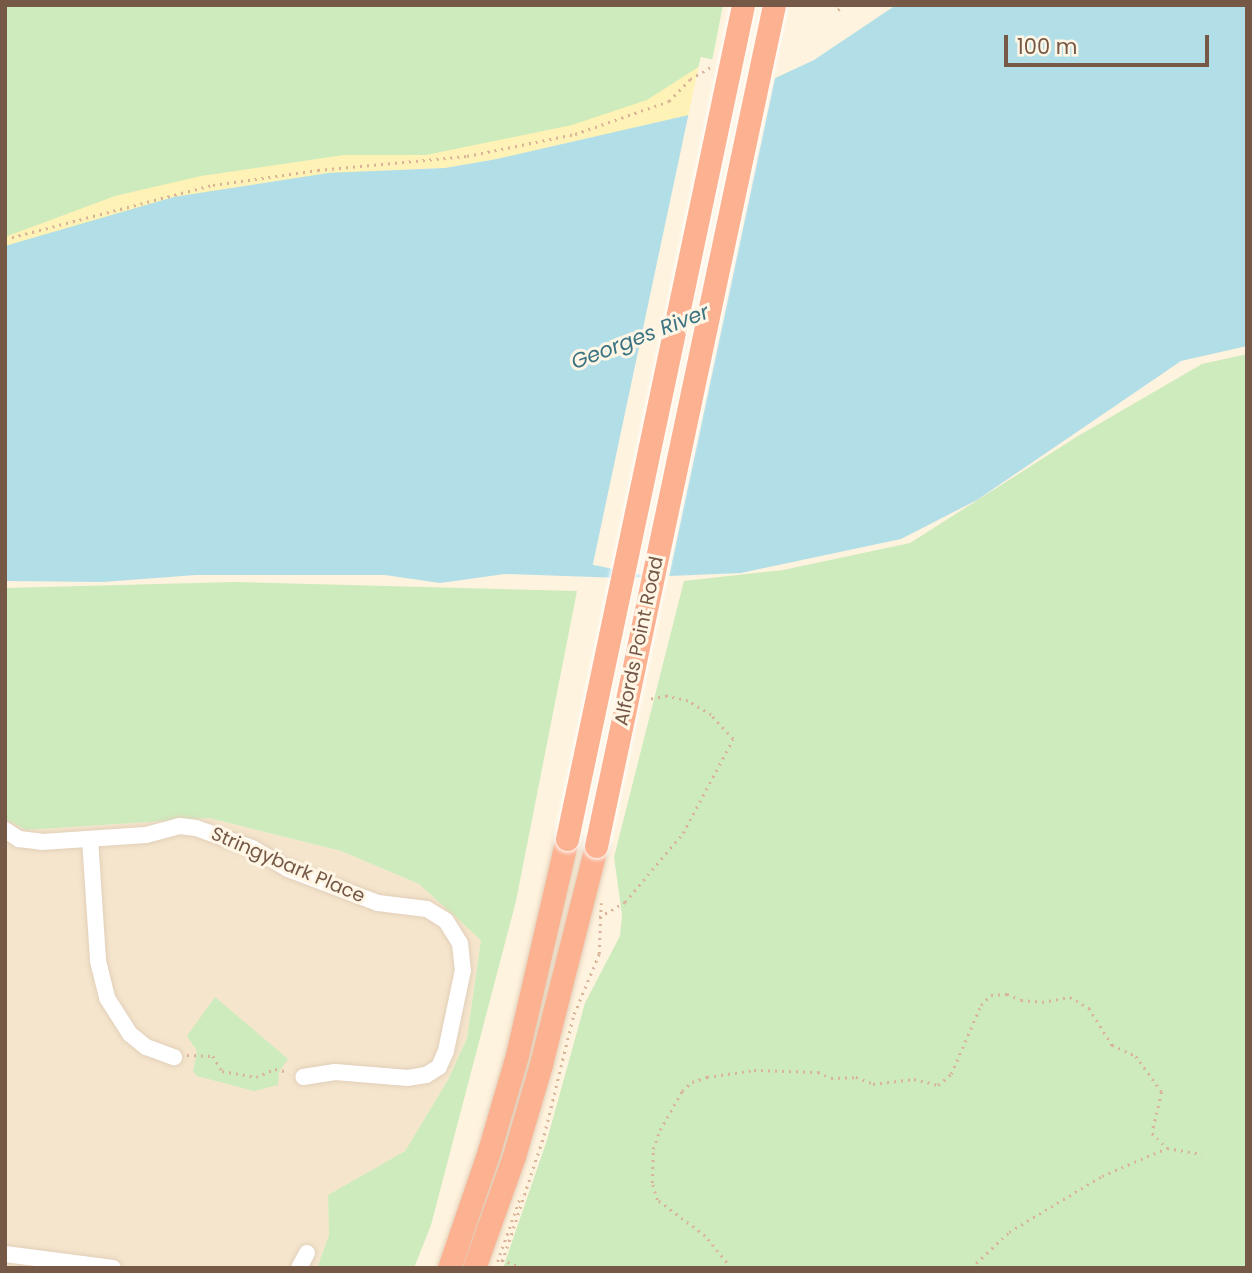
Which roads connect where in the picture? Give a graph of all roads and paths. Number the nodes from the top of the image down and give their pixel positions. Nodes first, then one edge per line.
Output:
1 (743, 5) edge
2 (774, 5) edge
3 (837, 5) edge
4 (844, 5) edge
5 (714, 66) dead end
6 (5, 239) edge
7 (636, 699) dead end
8 (5, 830) edge
9 (90, 839) junction
10 (601, 894) dead end
11 (551, 909) junction
12 (590, 916) junction
13 (174, 1057) joint
14 (303, 1077) joint
15 (1167, 1148) junction
16 (1201, 1154) dead end
17 (307, 1253) dead end
18 (5, 1254) edge
19 (500, 1260) junction
20 (113, 1268) edge
21 (299, 1268) edge
22 (449, 1268) edge
23 (474, 1268) edge
24 (500, 1268) edge
25 (525, 1268) edge
26 (731, 1268) edge
27 (971, 1268) edge

1 - 11 highway, Alfords Point Road, bridge
2 - 12 highway, Alfords Point Road, bridge
3 - 4 path
5 - 6 path
7 - 12 path
8 - 9 street, Stringybark Place
9 - 13 street
9 - 14 street, Stringybark Place
10 - 12 path
11 - 12 street
11 - 22 highway, Alfords Point Road
12 - 19 path
12 - 23 highway, Alfords Point Road
13 - 14 path
15 - 16 path
15 - 26 path
15 - 27 path
17 - 21 street
18 - 20 street
19 - 24 path
19 - 25 path

